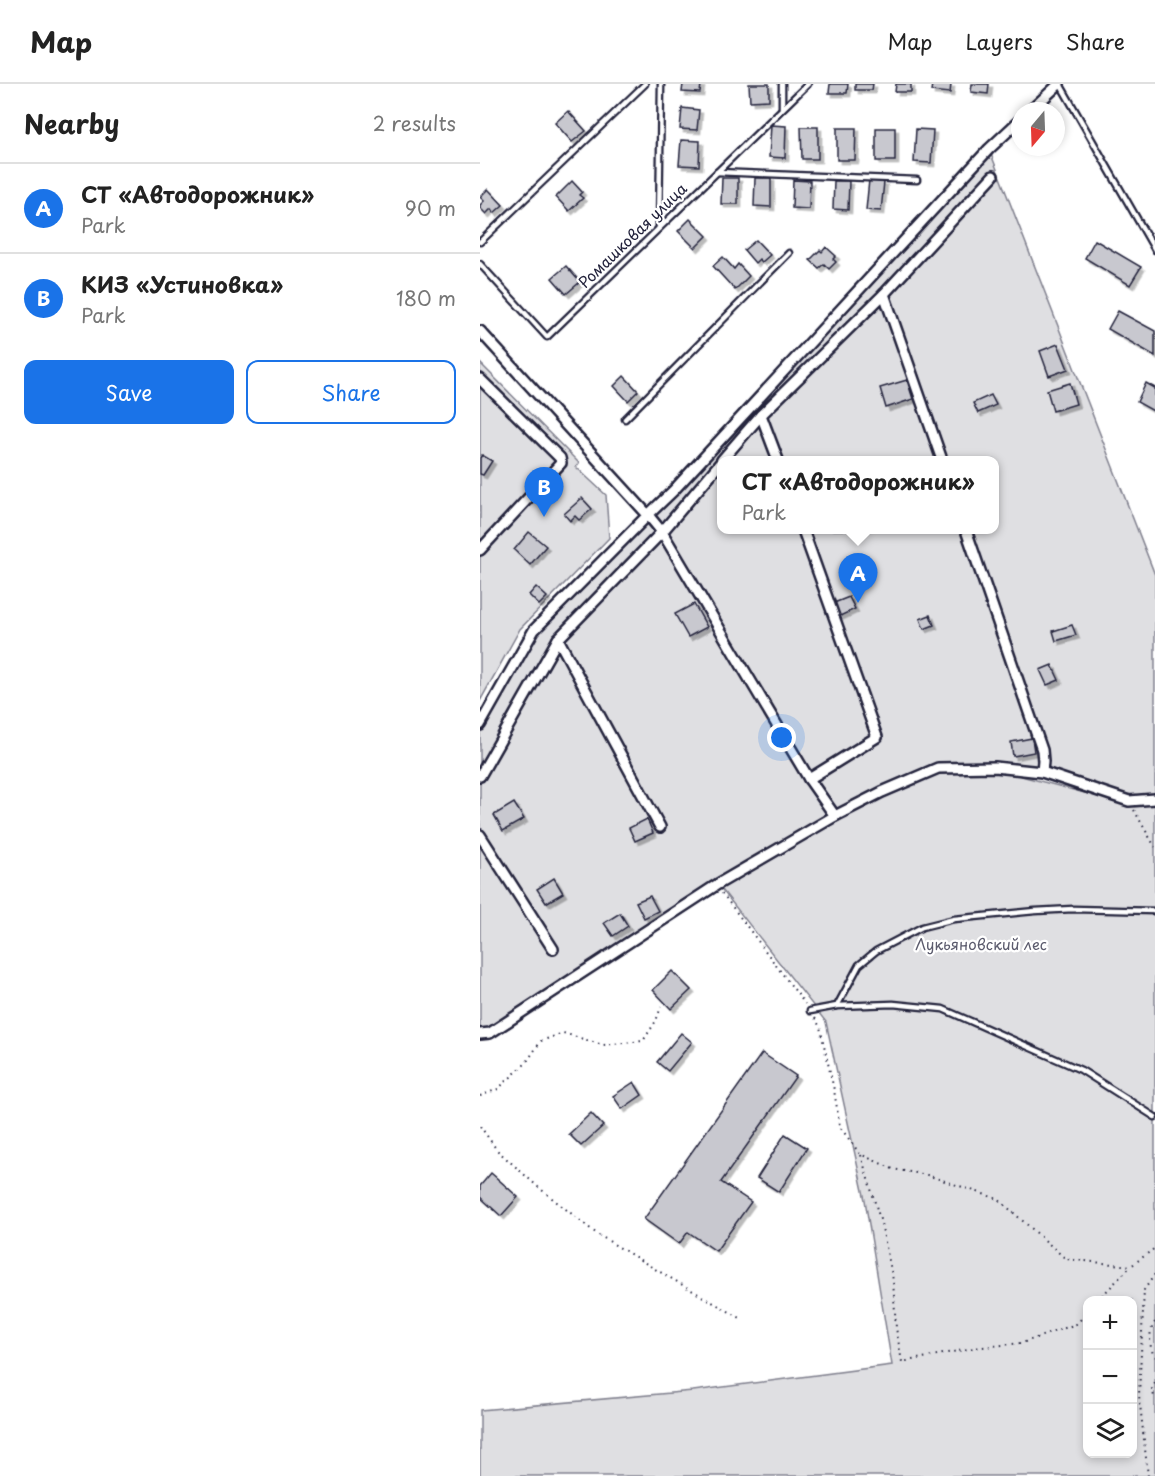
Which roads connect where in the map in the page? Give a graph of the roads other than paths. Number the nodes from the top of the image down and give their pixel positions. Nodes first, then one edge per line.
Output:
1 (645, 84) edge
2 (661, 84) edge
3 (782, 84) edge
4 (807, 84) edge
5 (1059, 84) edge
6 (1040, 102) edge
7 (782, 109) junction
8 (1011, 128) edge
9 (717, 172) junction
10 (993, 176) dead end
11 (917, 180) dead end
12 (659, 228) junction
13 (480, 242) edge
14 (1155, 250) edge
15 (789, 253) dead end
16 (480, 264) edge
17 (884, 294) junction
18 (480, 331) edge
19 (480, 379) edge
20 (761, 415) junction
21 (625, 419) dead end
22 (726, 456) edge
23 (776, 456) edge
24 (941, 456) edge
25 (717, 467) edge
26 (648, 515) junction
27 (662, 532) junction
28 (804, 534) edge
29 (967, 534) edge
30 (480, 550) edge
31 (558, 639) junction
32 (480, 725) edge
33 (1042, 772) junction
34 (480, 776) edge
35 (809, 779) junction
36 (1155, 799) edge
37 (835, 816) junction
38 (660, 827) dead end
39 (480, 835) edge
40 (1155, 910) edge
41 (553, 949) dead end
42 (837, 1006) junction
43 (810, 1011) road end
44 (480, 1034) edge
45 (1155, 1117) edge

1 - 13 lane
2 - 12 lane
3 - 7 lane
4 - 7 lane, Ромашковая улица
5 - 6 street
5 - 14 lane
7 - 9 lane, Ромашковая улица
8 - 26 street
9 - 11 lane
9 - 12 lane, Ромашковая улица
10 - 17 street
12 - 16 lane, Ромашковая улица
15 - 21 lane
17 - 20 street
17 - 24 street
18 - 26 street
19 - 30 street
20 - 22 street
20 - 23 street
25 - 27 street
26 - 27 street
26 - 32 street
27 - 31 street
27 - 35 street
28 - 35 street
29 - 33 street
31 - 34 street
31 - 38 street
33 - 36 street
33 - 37 street
35 - 37 street
37 - 44 street
39 - 41 street
40 - 42 lane
42 - 43 lane
42 - 45 lane

